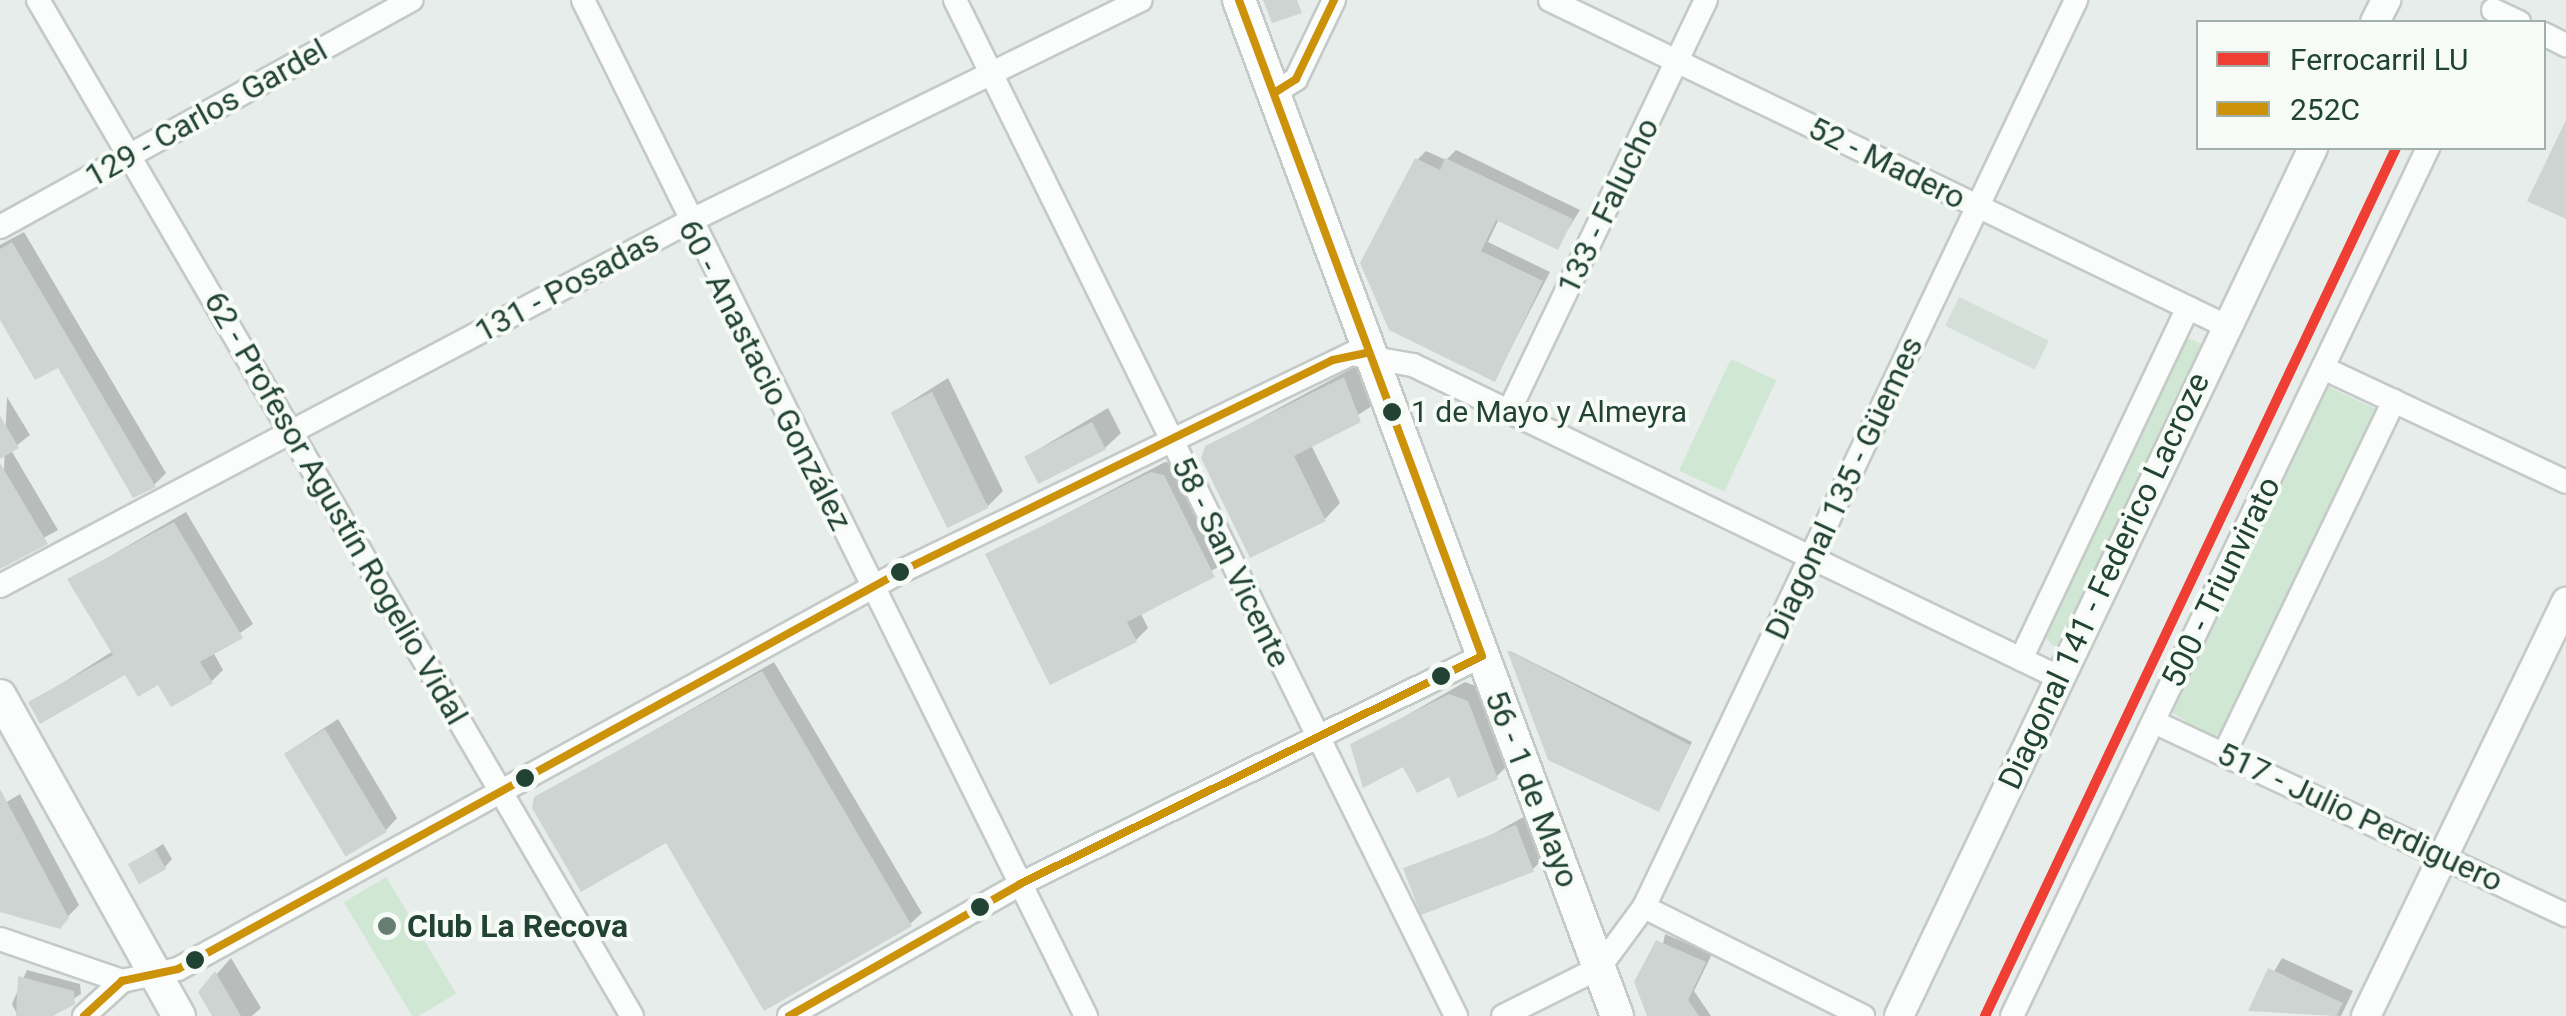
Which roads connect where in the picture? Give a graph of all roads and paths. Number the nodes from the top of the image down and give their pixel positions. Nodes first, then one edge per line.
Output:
1 (38, 0) edge
2 (412, 0) edge
3 (583, 0) edge
4 (955, 0) edge
5 (1141, 0) edge
6 (1239, 0) edge
7 (1334, 0) edge
8 (1550, 0) edge
9 (1706, 0) edge
10 (2076, 0) edge
11 (1677, 61) junction
12 (991, 72) junction
13 (1274, 93) junction
14 (2312, 150) edge
15 (2427, 150) edge
16 (130, 155) junction
17 (1977, 207) junction
18 (688, 222) junction
19 (0, 226) edge
20 (2188, 308) junction
21 (2224, 325) junction
22 (1367, 353) junction
23 (2323, 368) junction
24 (2394, 401) junction
25 (1509, 411) junction
26 (289, 432) junction
27 (1170, 438) junction
28 (2566, 482) edge
29 (1811, 556) junction
30 (0, 586) edge
31 (871, 588) junction
32 (2566, 602) edge
33 (1482, 656) junction
34 (2022, 659) junction
35 (2058, 677) junction
36 (0, 696) edge
37 (2154, 722) junction
38 (1317, 736) junction
39 (0, 742) edge
40 (2224, 754) junction
41 (502, 790) junction
42 (2444, 858) junction
43 (1020, 884) junction
44 (1644, 906) junction
45 (2566, 914) edge
46 (0, 939) edge
47 (1599, 968) junction
48 (138, 979) junction
49 (84, 1016) edge
50 (157, 1016) edge
51 (179, 1016) edge
52 (632, 1016) edge
53 (788, 1016) edge
54 (1086, 1016) edge
55 (1456, 1016) edge
56 (1503, 1016) edge
57 (1618, 1016) edge
58 (1863, 1016) edge
59 (1899, 1016) edge
60 (2012, 1016) edge
61 (2366, 1016) edge

1 - 16 street, 62 - Profesor Agustín Rogelio Vidal
2 - 16 street, 129 - Carlos Gardel
3 - 18 street, 60 - Anastacio González
4 - 12 street, 58 - San Vicente
5 - 12 street, 131 - Posadas
6 - 13 main road, 56 - 1 de Mayo
7 - 13 street
8 - 11 street, 52 - Madero
9 - 11 street, 133 - Falucho
10 - 17 street, Diagonal 135 - Güemes
11 - 17 street, 52 - Madero
11 - 25 street, 133 - Falucho
12 - 18 street, 131 - Posadas
12 - 27 street, 58 - San Vicente
13 - 22 main road, 56 - 1 de Mayo
14 - 21 street, Diagonal 141 - Federico Lacroze
15 - 23 street, 500 - Triunvirato
16 - 19 street, 129 - Carlos Gardel
16 - 26 street, 62 - Profesor Agustín Rogelio Vidal
17 - 20 street, 52 - Madero
17 - 29 street, Diagonal 135 - Güemes
18 - 26 street, 131 - Posadas
18 - 31 street, 60 - Anastacio González
20 - 21 street, 52 - Madero
20 - 34 street, Diagonal 141 - Federico Lacroze
21 - 35 street, Diagonal 141 - Federico Lacroze
22 - 25 street
22 - 27 street
22 - 33 main road, 56 - 1 de Mayo
23 - 24 street
23 - 37 street, 500 - Triunvirato
24 - 28 street
24 - 40 street
25 - 29 street
26 - 30 street, 131 - Posadas
26 - 41 street, 62 - Profesor Agustín Rogelio Vidal
27 - 31 street
27 - 38 street, 58 - San Vicente
29 - 34 street
29 - 44 street, Diagonal 135 - Güemes
31 - 41 street
31 - 43 street, 60 - Anastacio González
32 - 42 street
33 - 38 street
33 - 47 main road, 56 - 1 de Mayo
34 - 35 street
35 - 59 street, Diagonal 141 - Federico Lacroze
36 - 48 main road
37 - 40 street, 517 - Julio Perdiguero
37 - 60 street, 500 - Triunvirato
38 - 43 street
38 - 55 street, 58 - San Vicente
39 - 48 main road
40 - 42 street, 517 - Julio Perdiguero
41 - 48 street
41 - 52 street, 62 - Profesor Agustín Rogelio Vidal
42 - 45 street, 517 - Julio Perdiguero
42 - 61 street
43 - 53 street
43 - 54 street, 60 - Anastacio González
44 - 47 street, Diagonal 135 - Güemes
44 - 58 street
46 - 48 street
47 - 56 street
47 - 57 main road, 56 - 1 de Mayo
48 - 49 street
48 - 50 main road
48 - 51 main road

